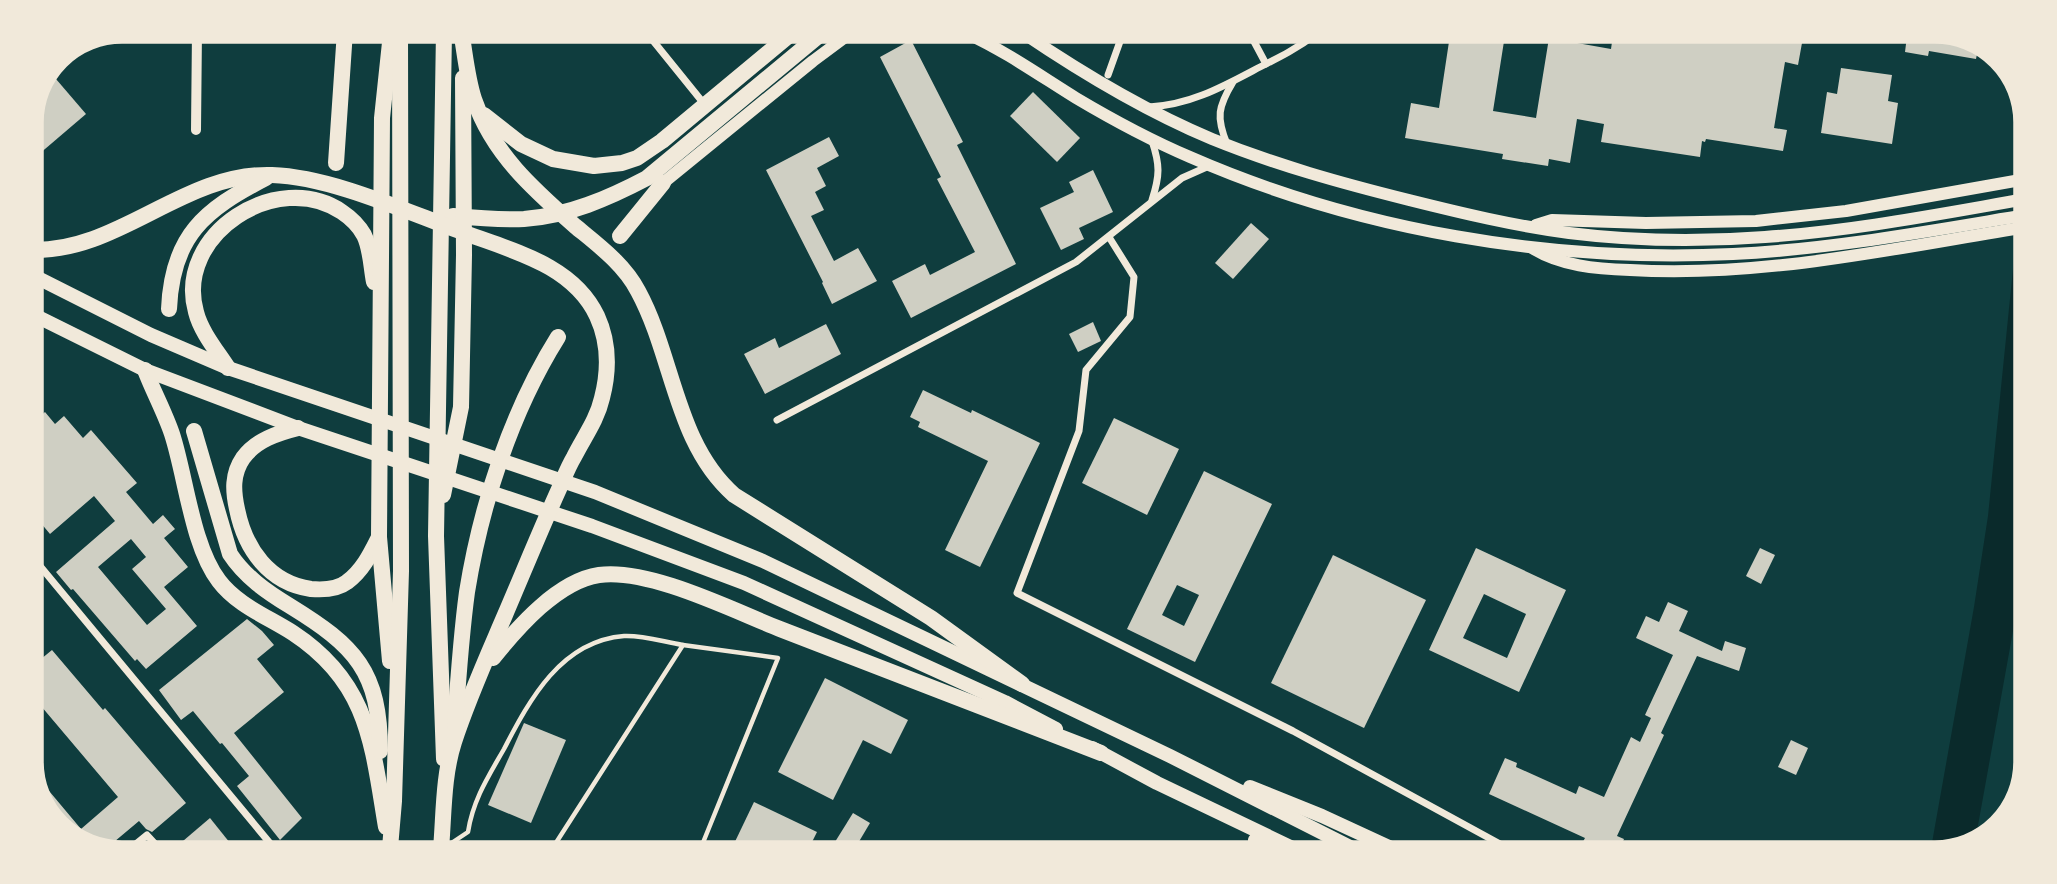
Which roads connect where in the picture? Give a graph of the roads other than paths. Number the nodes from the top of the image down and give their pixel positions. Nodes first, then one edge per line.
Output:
1 (197, 42) edge
2 (344, 42) edge
3 (390, 42) edge
4 (400, 42) edge
5 (444, 42) edge
6 (462, 42) edge
7 (464, 42) edge
8 (654, 42) edge
9 (781, 42) edge
10 (811, 42) edge
11 (839, 42) edge
12 (985, 42) edge
13 (1037, 42) edge
14 (1120, 42) edge
15 (1254, 42) edge
16 (1306, 42) edge
17 (1266, 64) junction
18 (1108, 75) dead end
19 (1233, 82) junction
20 (705, 105) junction
21 (1149, 107) junction
22 (479, 112) junction
23 (195, 130) dead end
24 (1151, 139) junction
25 (1227, 144) junction
26 (336, 163) dead end
27 (1210, 166) junction
28 (271, 175) junction
29 (2015, 181) edge
30 (663, 183) joint
31 (1152, 201) junction
32 (2015, 201) edge
33 (405, 212) junction
34 (2015, 217) edge
35 (1532, 226) junction
36 (620, 228) dead end
37 (2015, 229) edge
38 (1109, 237) junction
39 (1529, 246) junction
40 (42, 249) edge
41 (42, 280) edge
42 (169, 309) dead end
43 (42, 319) edge
44 (381, 327) junction
45 (558, 337) dead end
46 (228, 368) junction
47 (145, 370) junction
48 (777, 420) dead end
49 (298, 428) junction
50 (194, 431) dead end
51 (436, 536) junction
52 (379, 537) junction
53 (42, 568) edge
54 (683, 645) junction
55 (480, 674) junction
56 (1022, 684) junction
57 (397, 712) junction
58 (453, 745) junction
59 (1101, 753) junction
60 (1170, 757) junction
61 (1157, 783) junction
62 (380, 788) junction
63 (446, 789) junction
64 (138, 842) edge
65 (153, 842) edge
66 (269, 842) edge
67 (389, 842) edge
68 (391, 842) edge
69 (441, 842) edge
70 (452, 842) edge
71 (556, 842) edge
72 (703, 842) edge
73 (1260, 842) edge
74 (1280, 842) edge
75 (1340, 842) edge
76 (1378, 842) edge
77 (1496, 842) edge

1 - 23 street
2 - 26 highway
3 - 44 highway
4 - 57 highway
5 - 51 highway
6 - 51 highway
7 - 22 highway
8 - 20 street
9 - 20 highway
10 - 33 highway
11 - 30 main road
12 - 24 main road
13 - 21 main road
14 - 18 street
15 - 17 street
16 - 17 street
17 - 19 street
19 - 21 street
19 - 25 street
20 - 22 highway
21 - 25 main road
22 - 56 highway
24 - 27 main road
24 - 31 street
25 - 35 main road
27 - 31 street
27 - 39 main road
28 - 33 highway
28 - 40 highway
28 - 42 highway
29 - 35 main road
30 - 36 highway
31 - 38 street
32 - 35 main road
33 - 55 highway
34 - 39 main road
37 - 39 main road
38 - 48 street
38 - 77 street
41 - 46 main road
43 - 47 main road
44 - 46 highway
44 - 52 highway
45 - 58 highway
46 - 56 main road
47 - 49 main road
47 - 62 highway
49 - 52 highway
49 - 59 main road
50 - 62 highway
51 - 63 highway
52 - 57 highway
53 - 66 street
54 - 70 lane
54 - 71 lane
54 - 72 lane
55 - 58 highway
55 - 59 highway
56 - 60 main road
57 - 68 highway
58 - 63 highway
59 - 61 main road
60 - 75 main road
60 - 76 main road
61 - 73 main road
61 - 74 main road
62 - 67 highway
63 - 69 highway
64 - 65 street

